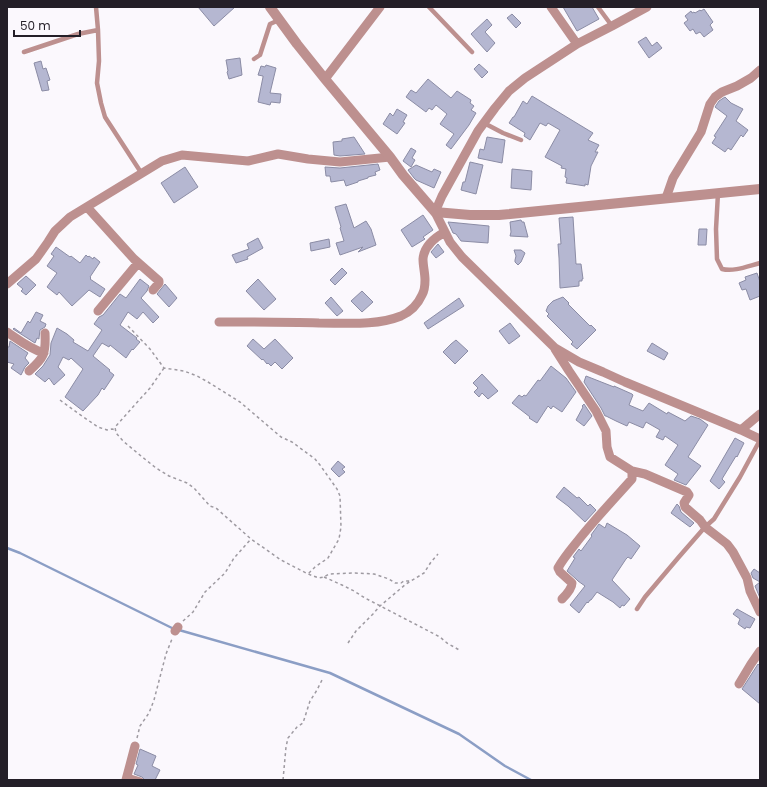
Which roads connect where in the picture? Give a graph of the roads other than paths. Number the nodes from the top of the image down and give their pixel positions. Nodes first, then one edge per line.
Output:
1 (96, 7) edge
2 (270, 7) edge
3 (380, 7) edge
4 (429, 7) edge
5 (551, 7) edge
6 (598, 7) edge
7 (647, 7) edge
8 (279, 20) junction
9 (612, 26) junction
10 (98, 30) junction
11 (577, 44) junction
12 (24, 52) dead end
13 (472, 52) dead end
14 (254, 59) dead end
15 (760, 70) edge
16 (325, 79) junction
17 (484, 123) junction
18 (521, 140) dead end
19 (390, 158) junction
20 (142, 174) junction
21 (760, 189) edge
22 (718, 193) junction
23 (666, 198) junction
24 (87, 207) junction
25 (435, 212) junction
26 (445, 232) junction
27 (138, 263) junction
28 (760, 263) edge
29 (7, 284) edge
30 (153, 290) dead end
31 (98, 311) dead end
32 (219, 322) dead end
33 (7, 332) edge
34 (45, 333) dead end
35 (555, 348) junction
36 (44, 353) junction
37 (29, 371) dead end
38 (760, 414) edge
39 (741, 430) junction
40 (760, 440) edge
41 (632, 471) junction
42 (705, 527) junction
43 (562, 599) dead end
44 (637, 609) dead end
45 (760, 612) edge
46 (760, 651) edge
47 (739, 684) dead end
48 (135, 746) road end
49 (127, 779) edge
50 (141, 780) edge

1 - 10 lane
2 - 8 street
3 - 16 street
4 - 13 lane
5 - 11 street
6 - 9 lane
7 - 9 street
8 - 14 lane
8 - 16 street
9 - 11 street
10 - 12 lane
10 - 20 lane
11 - 17 street
15 - 23 street
16 - 19 street
17 - 18 lane
17 - 25 street
19 - 20 street
19 - 25 street
20 - 24 street
21 - 22 street
22 - 23 street
22 - 28 lane
23 - 25 street
24 - 27 street
24 - 29 street
25 - 26 street
26 - 32 street
26 - 35 street
27 - 30 street
27 - 31 street
33 - 36 street
34 - 36 street
35 - 39 street
35 - 41 street
36 - 37 street
38 - 39 street
39 - 40 street
40 - 42 lane
41 - 42 street
41 - 43 street
42 - 44 lane
42 - 45 street
46 - 47 street
48 - 49 street
49 - 50 lane

